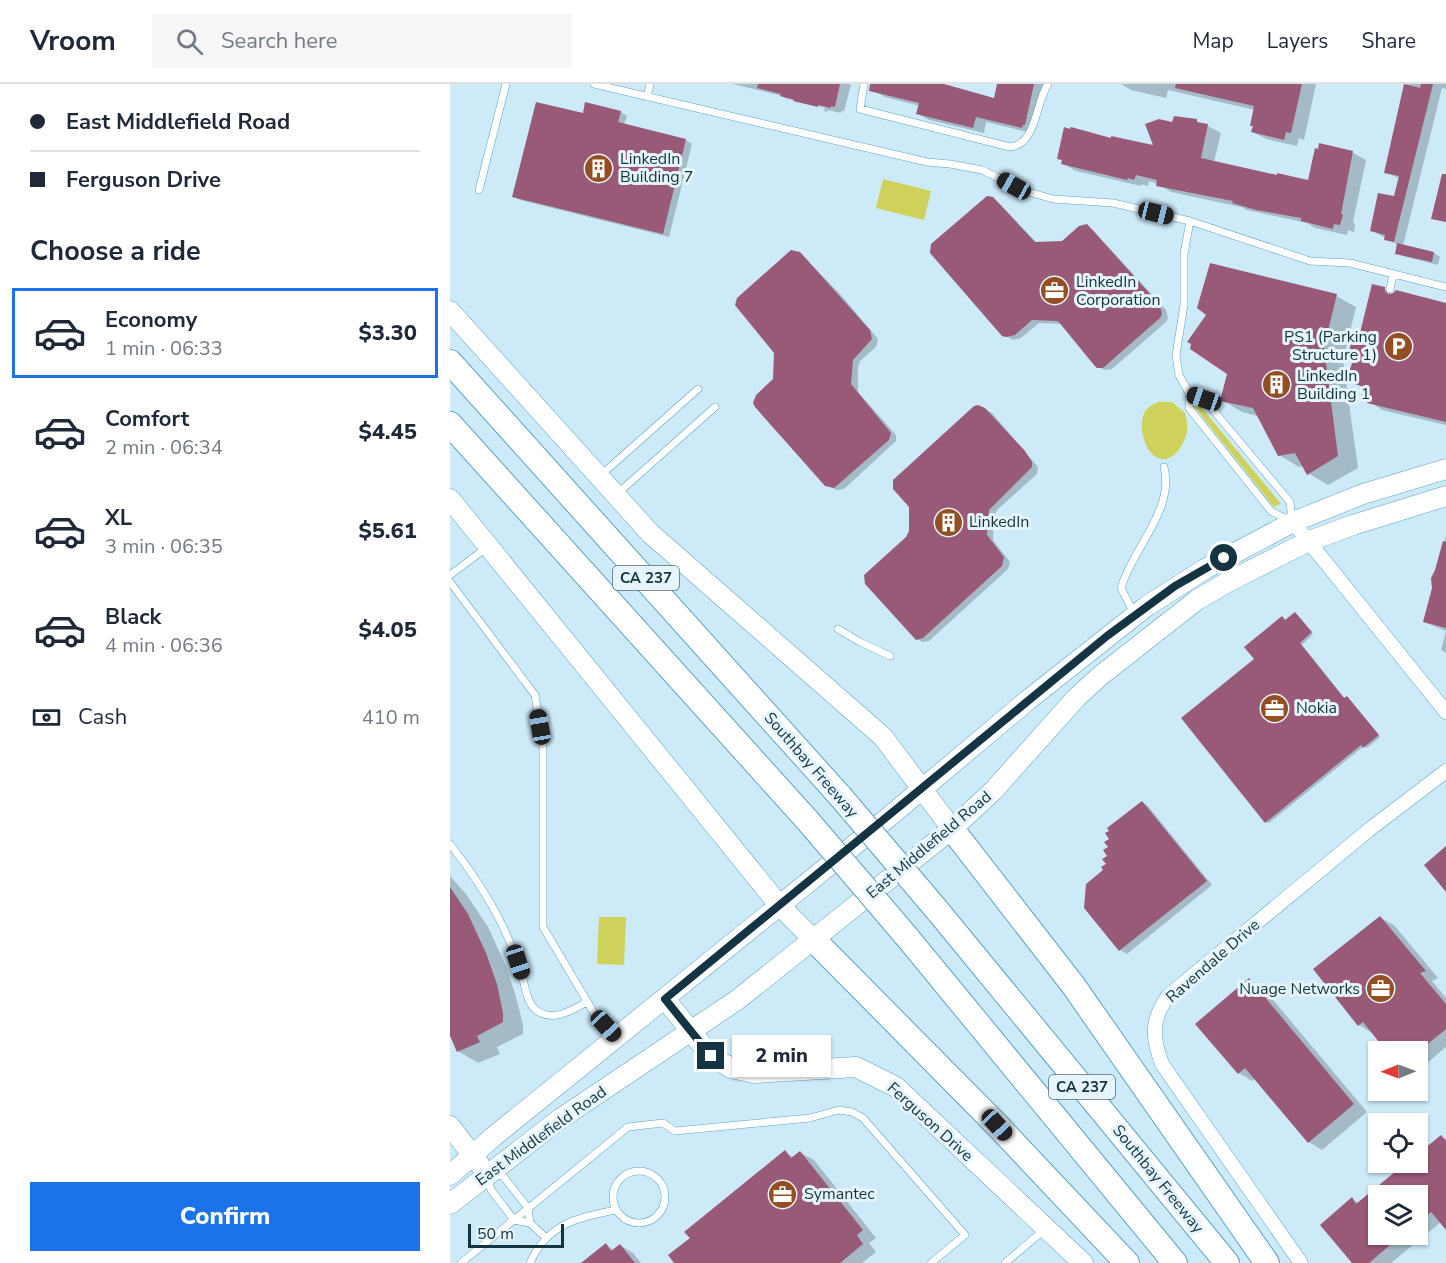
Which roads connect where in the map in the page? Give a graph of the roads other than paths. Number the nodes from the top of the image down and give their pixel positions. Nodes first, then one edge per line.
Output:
1 (506, 84) edge
2 (594, 84) edge
3 (650, 84) edge
4 (864, 84) edge
5 (1048, 84) edge
6 (646, 97) junction
7 (479, 190) dead end
8 (1190, 221) junction
9 (1393, 274) junction
10 (1446, 287) edge
11 (1390, 289) dead end
12 (450, 311) edge
13 (450, 362) edge
14 (698, 389) dead end
15 (1189, 393) junction
16 (715, 407) dead end
17 (450, 424) edge
18 (1164, 467) dead end
19 (1446, 469) edge
20 (598, 477) junction
21 (615, 496) junction
22 (1446, 496) edge
23 (450, 499) edge
24 (1293, 522) junction
25 (1307, 542) junction
26 (488, 546) junction
27 (450, 575) edge
28 (450, 582) edge
29 (1135, 615) junction
30 (838, 629) dead end
31 (890, 656) dead end
32 (1446, 712) edge
33 (1446, 771) edge
34 (923, 789) junction
35 (952, 829) junction
36 (450, 844) edge
37 (780, 906) junction
38 (813, 939) junction
39 (665, 999) junction
40 (587, 1002) junction
41 (691, 1032) junction
42 (617, 1038) junction
43 (450, 1126) edge
44 (473, 1157) junction
45 (487, 1174) junction
46 (450, 1175) edge
47 (450, 1204) edge
48 (528, 1208) junction
49 (616, 1210) junction
50 (514, 1220) junction
51 (530, 1223) junction
52 (1046, 1228) junction
53 (546, 1238) junction
54 (461, 1263) edge
55 (530, 1263) edge
56 (931, 1263) edge
57 (1005, 1263) edge
58 (1083, 1263) edge
59 (1127, 1263) edge
60 (1175, 1263) edge
61 (1227, 1263) edge
62 (1267, 1263) edge
63 (1301, 1263) edge

1 - 7 lane
2 - 6 lane
3 - 6 lane
4 - 5 lane
6 - 8 lane
8 - 9 lane
8 - 15 lane
9 - 10 lane
9 - 11 lane
12 - 20 main road
13 - 61 highway, Southbay Freeway / CA 237, bridge
14 - 20 lane
15 - 24 lane
15 - 24 lane
16 - 21 lane
17 - 60 highway, CA 237, bridge
18 - 29 lane
19 - 24 main road, East Middlefield Road
20 - 21 main road
21 - 34 main road
22 - 25 main road, East Middlefield Road
23 - 26 main road
24 - 25 street
24 - 29 main road, East Middlefield Road
25 - 32 street
25 - 35 main road, East Middlefield Road
26 - 27 lane
26 - 37 main road
28 - 40 lane
29 - 34 main road, East Middlefield Road
30 - 31 lane
33 - 63 street, Ravendale Drive
34 - 35 main road
34 - 37 main road, East Middlefield Road
35 - 38 main road, East Middlefield Road
35 - 62 highway
36 - 40 lane
37 - 38 main road
37 - 39 main road, East Middlefield Road
38 - 41 main road, East Middlefield Road
38 - 59 highway
39 - 41 main road, Ferguson Drive
39 - 42 main road, East Middlefield Road
40 - 42 lane
41 - 45 main road, East Middlefield Road
41 - 52 main road, Ferguson Drive
42 - 44 main road, East Middlefield Road
43 - 44 main road
44 - 45 main road
44 - 46 main road, East Middlefield Road
45 - 47 main road, East Middlefield Road
45 - 48 lane
45 - 50 lane
48 - 50 lane
48 - 51 lane
48 - 56 lane
49 - 49 lane
49 - 53 lane
50 - 51 lane
50 - 54 lane
51 - 53 lane
52 - 57 lane
52 - 58 main road, Ferguson Drive
53 - 55 lane

